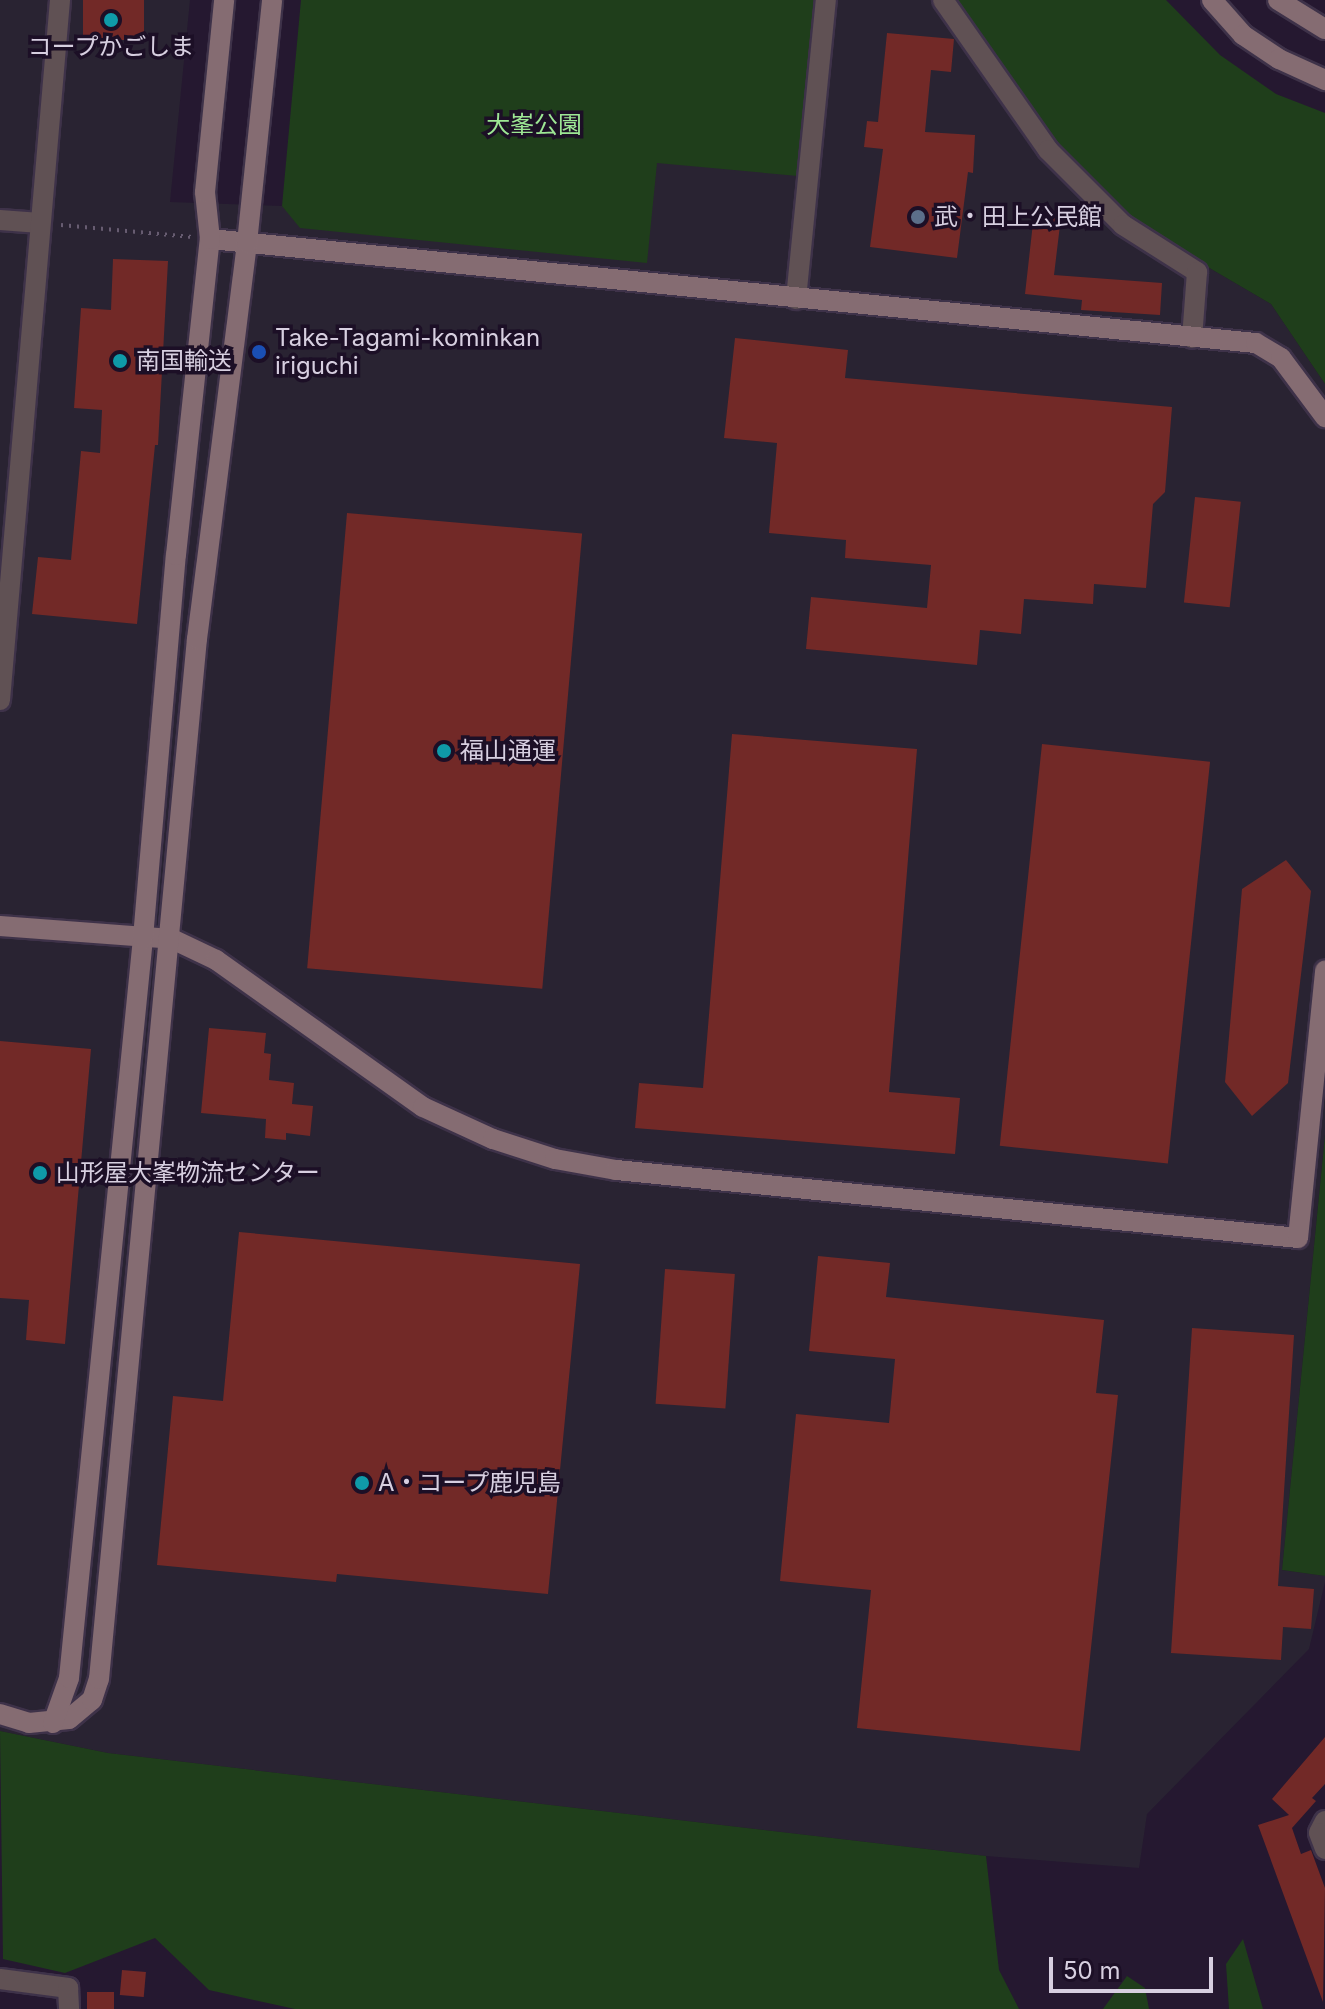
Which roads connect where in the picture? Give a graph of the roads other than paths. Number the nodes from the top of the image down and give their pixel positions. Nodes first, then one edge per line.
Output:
1 (60, 0) edge
2 (224, 0) edge
3 (272, 0) edge
4 (826, 0) edge
5 (943, 0) edge
6 (1212, 0) edge
7 (1278, 0) edge
8 (1325, 29) edge
9 (1325, 80) edge
10 (0, 220) edge
11 (40, 223) junction
12 (210, 239) junction
13 (247, 243) junction
14 (796, 299) junction
15 (1192, 338) junction
16 (1325, 417) edge
17 (6, 581) edge
18 (0, 700) edge
19 (0, 926) edge
20 (143, 938) junction
21 (172, 939) junction
22 (1325, 970) edge
23 (0, 1714) edge
24 (53, 1723) junction
25 (1325, 1821) edge
26 (1325, 1849) edge
27 (0, 1979) edge
28 (69, 2009) edge

1 - 11 street
2 - 12 street
3 - 13 street
4 - 14 street
5 - 15 street
6 - 9 street
7 - 8 street
10 - 11 street
11 - 17 street
12 - 13 street
12 - 20 street
13 - 14 street
13 - 21 street
14 - 15 street
15 - 16 street
17 - 18 street
19 - 20 street
20 - 21 street
20 - 24 street
21 - 22 street
21 - 24 street
23 - 24 street
25 - 26 street
27 - 28 street

